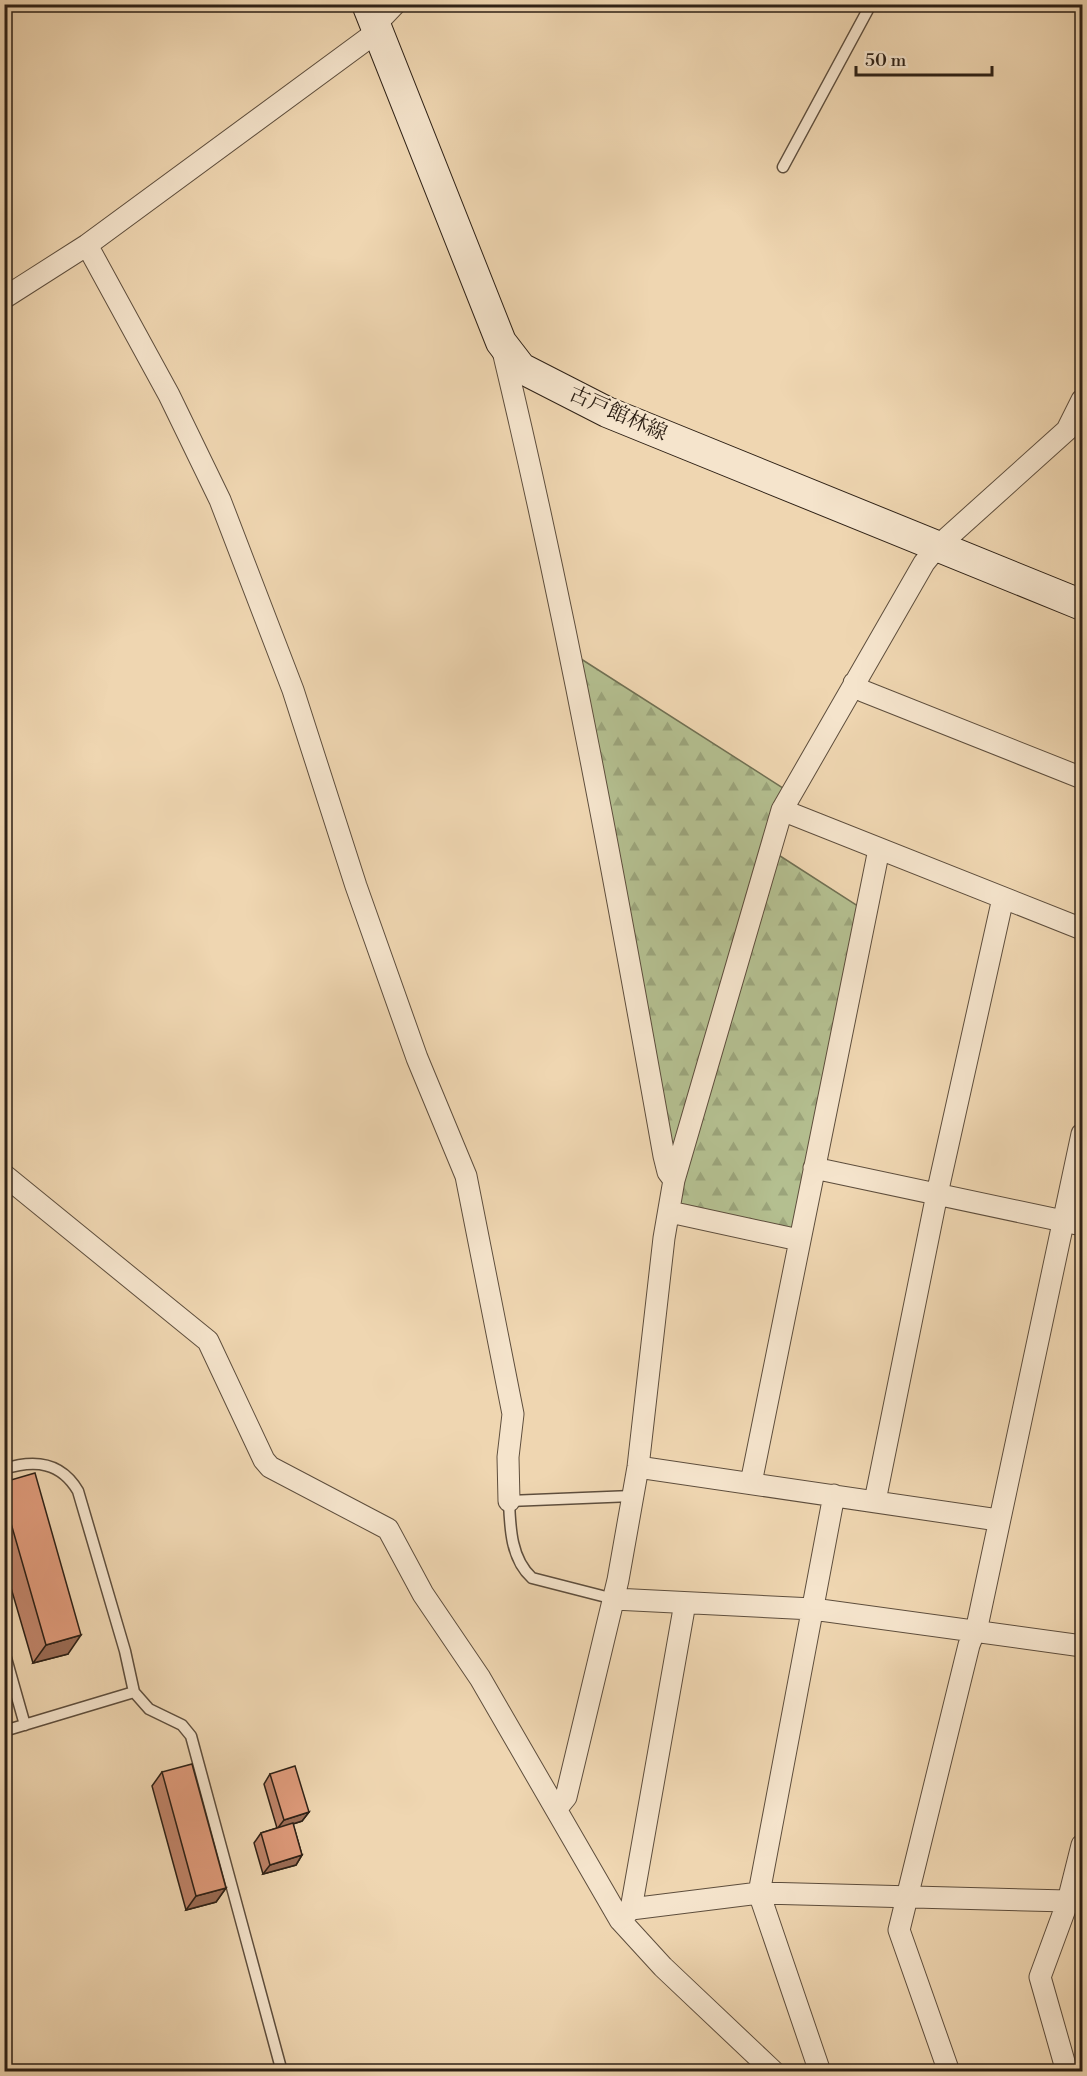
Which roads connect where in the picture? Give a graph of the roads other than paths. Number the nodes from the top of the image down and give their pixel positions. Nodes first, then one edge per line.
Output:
1 (871, 4) edge
2 (379, 16) edge
3 (783, 167) dead end
4 (87, 244) junction
5 (4, 298) edge
6 (501, 342) junction
7 (1083, 400) edge
8 (1075, 433) edge
9 (937, 547) junction
10 (1083, 605) edge
11 (854, 683) junction
12 (1083, 778) edge
13 (782, 810) junction
14 (879, 849) junction
15 (1003, 898) junction
16 (1083, 929) edge
17 (1083, 1134) edge
18 (814, 1168) junction
19 (4, 1174) edge
20 (674, 1180) junction
21 (937, 1194) junction
22 (670, 1212) junction
23 (1073, 1223) edge
24 (799, 1240) junction
25 (638, 1467) junction
26 (4, 1469) edge
27 (751, 1483) junction
28 (834, 1495) junction
29 (632, 1496) junction
30 (509, 1501) junction
31 (875, 1501) junction
32 (998, 1520) junction
33 (614, 1599) junction
34 (685, 1603) junction
35 (813, 1609) junction
36 (975, 1632) junction
37 (1083, 1646) edge
38 (4, 1651) edge
39 (134, 1692) junction
40 (25, 1725) junction
41 (4, 1731) edge
42 (557, 1808) junction
43 (1083, 1845) edge
44 (759, 1893) junction
45 (907, 1897) junction
46 (1068, 1901) junction
47 (625, 1915) junction
48 (282, 2072) edge
49 (774, 2072) edge
50 (820, 2072) edge
51 (949, 2072) edge
52 (1067, 2072) edge

1 - 3 lane
2 - 4 street
2 - 6 main road, 古戸館林線
4 - 5 street
4 - 30 street
6 - 9 main road, 古戸館林線
6 - 20 street
7 - 8 street
8 - 9 street
9 - 10 main road, 古戸館林線
9 - 11 street
11 - 12 street
11 - 13 street
13 - 14 street
13 - 20 street
14 - 15 street
14 - 18 street
15 - 16 street
15 - 21 street
17 - 23 street
18 - 21 street
18 - 24 street
19 - 42 street
20 - 22 street
21 - 23 street
21 - 31 street
22 - 24 street
22 - 25 street
23 - 32 street
24 - 27 street
25 - 27 street
25 - 29 street
26 - 39 lane
27 - 28 street
28 - 31 street
28 - 35 street
29 - 30 lane
29 - 33 street
30 - 33 lane
31 - 32 street
32 - 36 street
33 - 34 street
33 - 42 street
34 - 35 street
34 - 47 street
35 - 36 street
35 - 44 street
36 - 37 street
36 - 45 street
38 - 40 lane
39 - 40 lane
39 - 48 lane
40 - 41 lane
42 - 47 street
43 - 46 street
44 - 45 street
44 - 47 street
44 - 50 street
45 - 46 street
45 - 51 street
46 - 52 street
47 - 49 street

